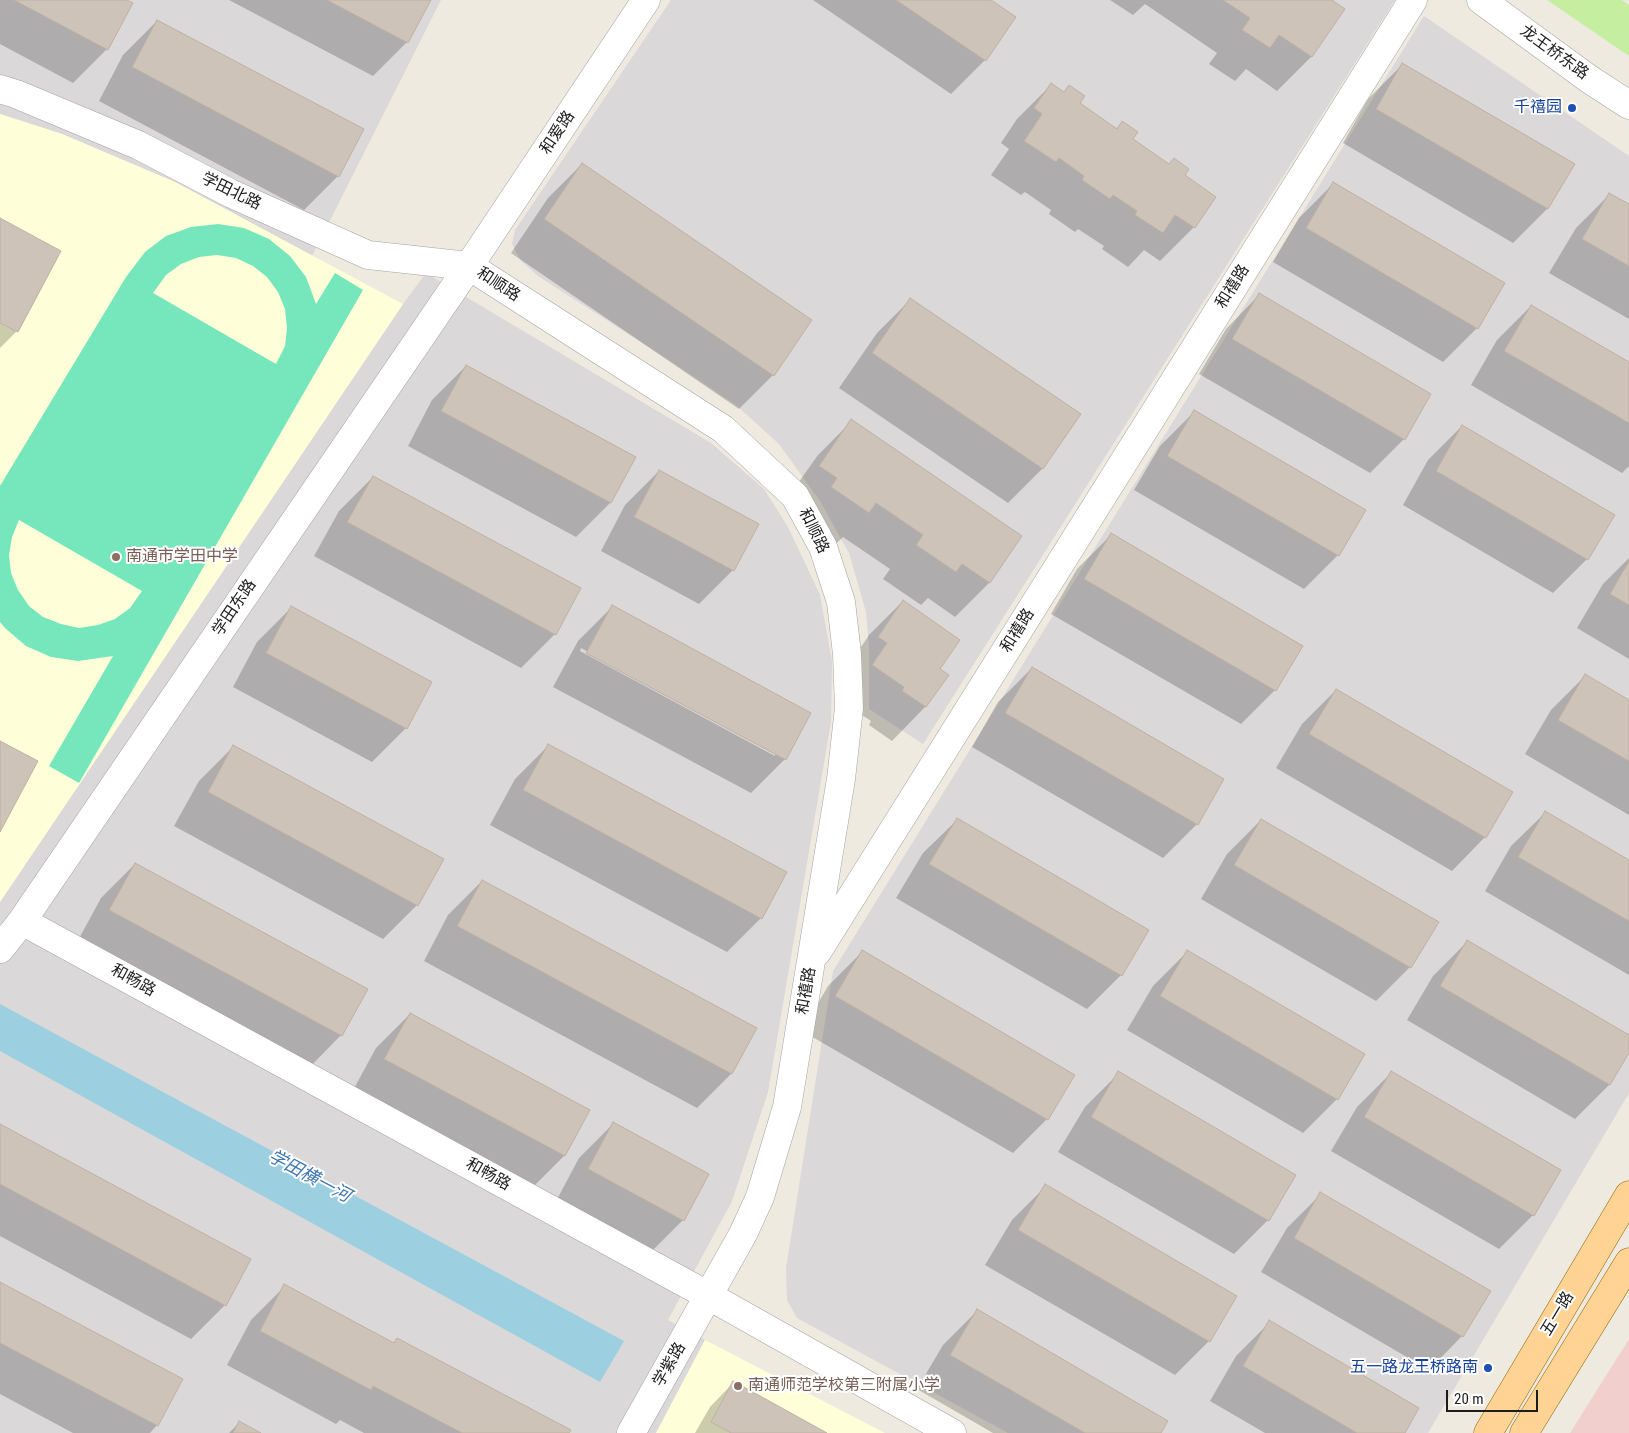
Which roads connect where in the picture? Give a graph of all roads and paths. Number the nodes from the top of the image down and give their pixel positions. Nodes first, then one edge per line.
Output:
1 (646, 0) edge
2 (1413, 0) edge
3 (1481, 0) edge
4 (0, 90) edge
5 (1629, 105) edge
6 (469, 266) junction
7 (22, 921) junction
8 (0, 949) edge
9 (811, 962) junction
10 (1629, 1195) edge
11 (1629, 1262) edge
12 (709, 1296) junction
13 (632, 1433) edge
14 (952, 1433) edge
15 (1488, 1433) edge
16 (1524, 1433) edge

1 - 6 street, 和爱路
2 - 9 street, 和禧路
3 - 5 street, 龙王桥东路
4 - 6 street, 学田北路
6 - 7 street, 学田东路
6 - 9 street, 和顺路
7 - 8 street, 学田东路
7 - 12 street, 和畅路
9 - 12 street, 和禧路
10 - 15 main road, 五一路
11 - 16 main road, 五一路
12 - 13 street, 学紫路
12 - 14 street, 和畅路

